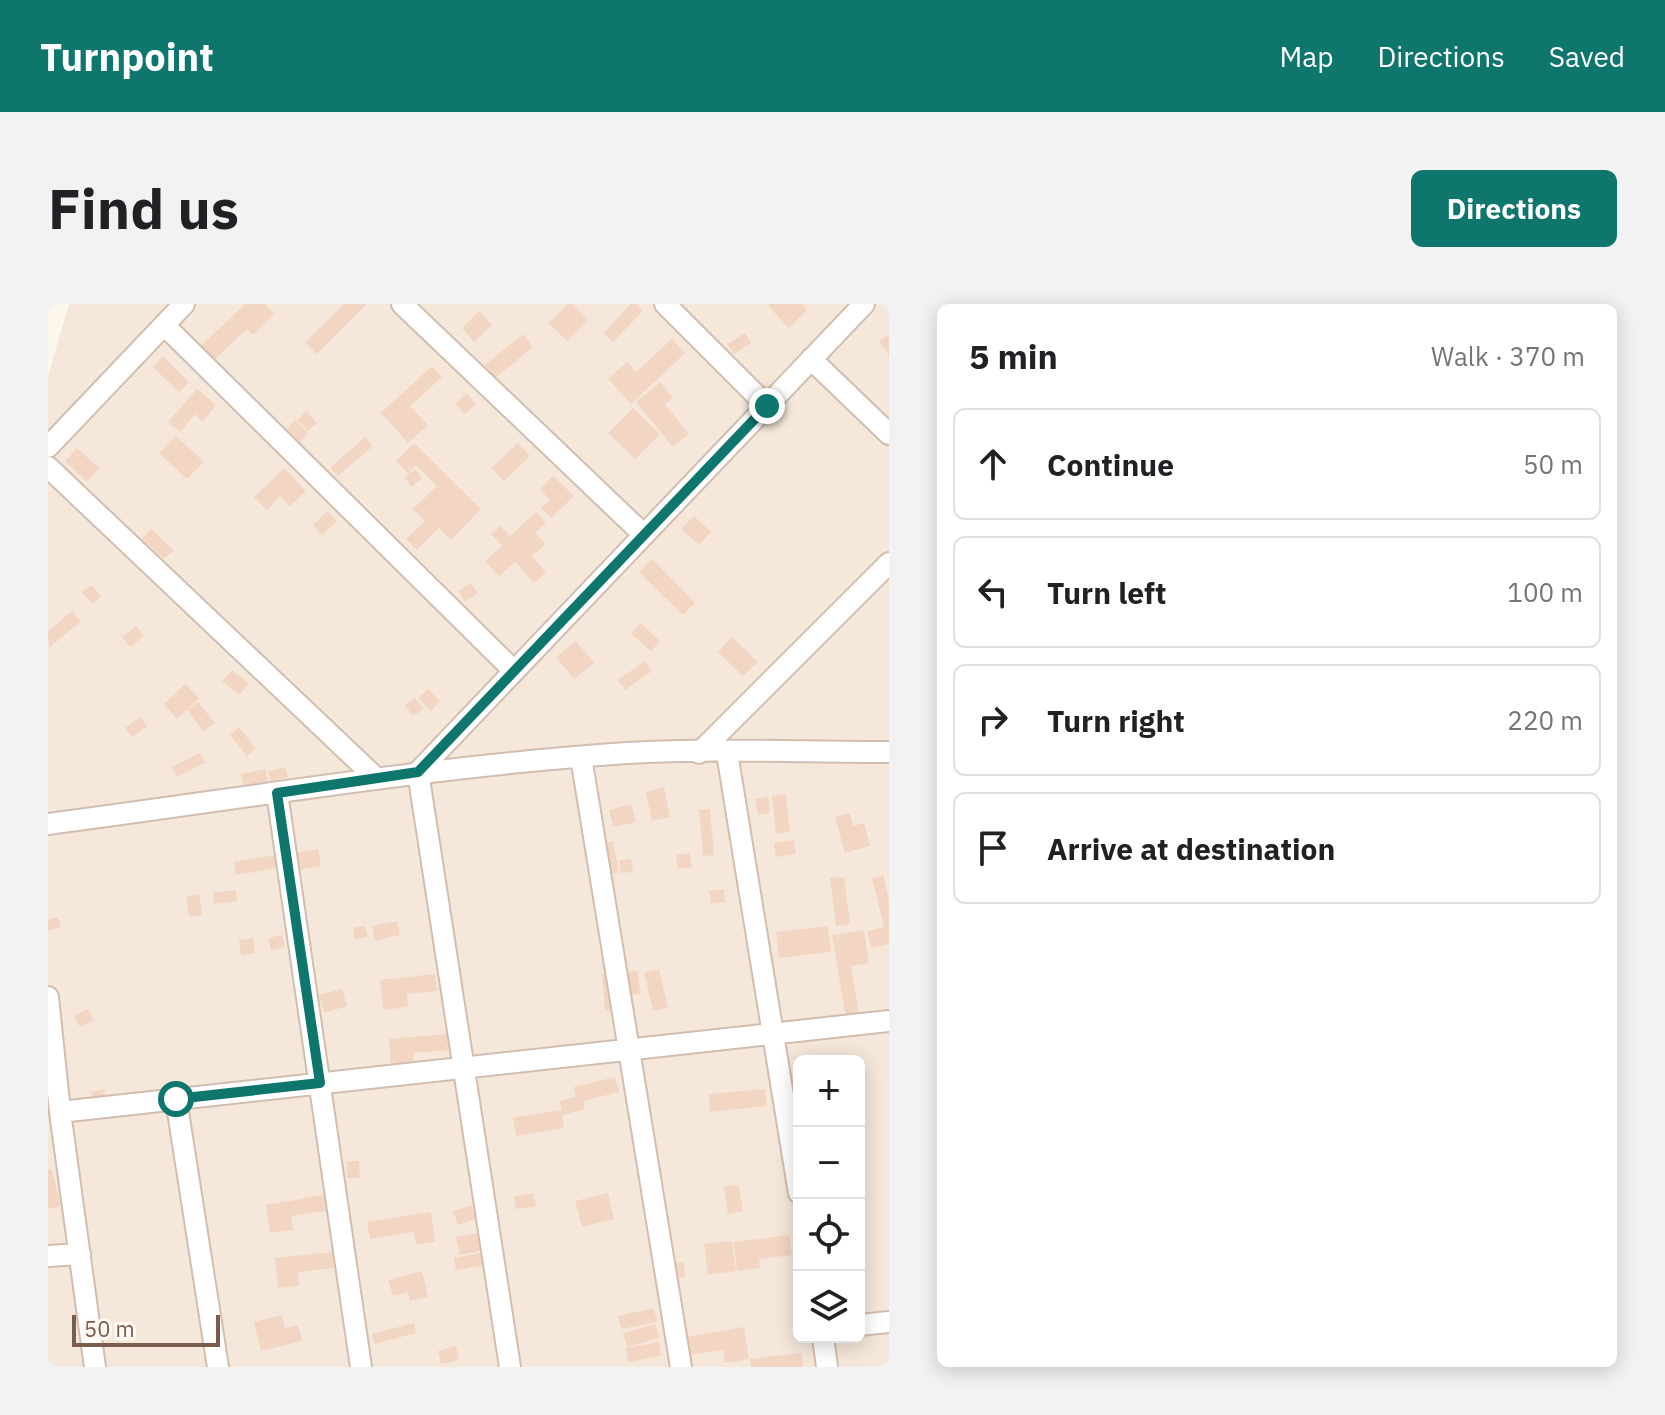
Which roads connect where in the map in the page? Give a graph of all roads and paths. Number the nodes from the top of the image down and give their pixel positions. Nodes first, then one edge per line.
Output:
1 (184, 304) edge
2 (402, 304) edge
3 (665, 304) edge
4 (864, 304) edge
5 (164, 325) junction
6 (811, 359) junction
7 (767, 406) junction
8 (889, 434) edge
9 (48, 447) edge
10 (48, 467) edge
11 (644, 535) junction
12 (889, 563) edge
13 (514, 671) junction
14 (889, 752) edge
15 (699, 753) junction
16 (727, 753) junction
17 (581, 757) junction
18 (418, 772) junction
19 (376, 778) junction
20 (277, 793) junction
21 (48, 824) edge
22 (48, 997) edge
23 (889, 1021) edge
24 (773, 1034) junction
25 (629, 1050) junction
26 (465, 1067) junction
27 (320, 1083) junction
28 (176, 1099) junction
29 (60, 1112) junction
30 (793, 1156) edge
31 (80, 1254) junction
32 (48, 1256) edge
33 (889, 1322) edge
34 (865, 1324) edge
35 (824, 1343) edge
36 (95, 1367) edge
37 (218, 1367) edge
38 (361, 1367) edge
39 (510, 1367) edge
40 (681, 1367) edge
41 (827, 1367) edge

1 - 5 street
2 - 11 street
3 - 7 street
4 - 6 street
5 - 9 street
5 - 13 street
6 - 7 street
6 - 8 street
7 - 11 street
10 - 19 street
11 - 13 street
12 - 15 street
13 - 18 street
14 - 16 street
15 - 16 street
15 - 17 street
16 - 24 street
17 - 18 street
17 - 25 street
18 - 19 street
18 - 26 street
19 - 20 street
20 - 21 street
20 - 27 street
22 - 29 street
23 - 24 street
24 - 25 street
24 - 30 street
25 - 26 street
25 - 40 street
26 - 27 street
26 - 39 street
27 - 28 street
27 - 38 street
28 - 29 street
28 - 37 street
29 - 31 street
31 - 32 street
31 - 36 street
33 - 34 street
35 - 41 street

